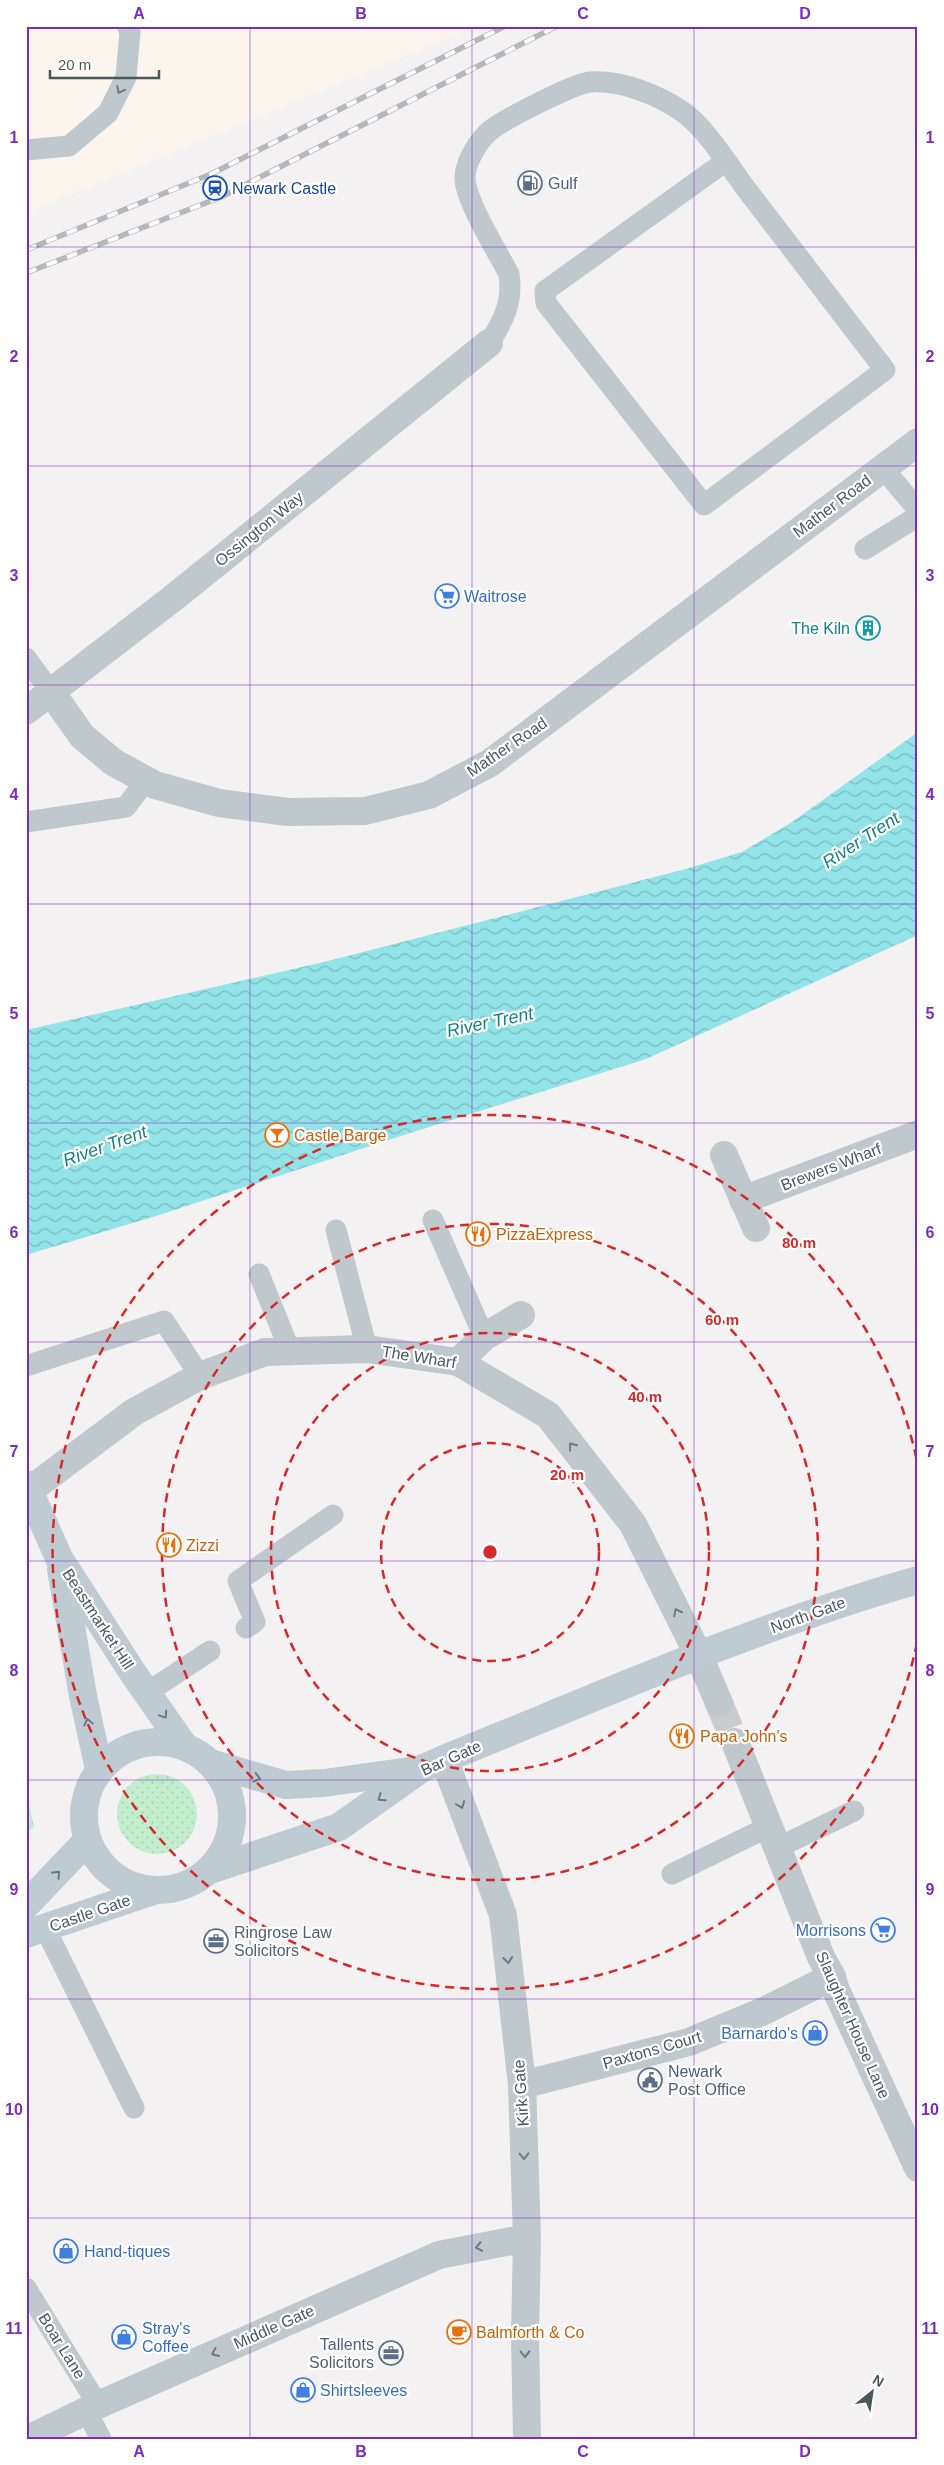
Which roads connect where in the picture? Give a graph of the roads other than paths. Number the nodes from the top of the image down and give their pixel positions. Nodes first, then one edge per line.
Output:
1 (127, 26) edge
2 (26, 150) edge
3 (726, 161) junction
4 (489, 343) joint
5 (918, 442) edge
6 (883, 468) junction
7 (918, 510) edge
8 (918, 516) edge
9 (865, 549) dead end
10 (26, 658) edge
11 (51, 692) junction
12 (26, 711) edge
13 (146, 780) junction
14 (26, 822) edge
15 (918, 1134) edge
16 (724, 1155) dead end
17 (743, 1200) junction
18 (433, 1220) dead end
19 (756, 1228) dead end
20 (336, 1230) dead end
21 (259, 1274) dead end
22 (521, 1315) dead end
23 (484, 1337) junction
24 (367, 1349) junction
25 (290, 1351) junction
26 (458, 1362) junction
27 (26, 1366) edge
28 (200, 1376) junction
29 (28, 1487) edge
30 (333, 1515) dead end
31 (59, 1558) junction
32 (918, 1580) edge
33 (246, 1628) dead end
34 (210, 1651) dead end
35 (699, 1656) junction
36 (148, 1692) junction
37 (719, 1703) tunnel mouth
38 (735, 1742) tunnel mouth
39 (184, 1746) junction
40 (210, 1762) junction
41 (433, 1764) junction
42 (99, 1769) junction
43 (854, 1811) dead end
44 (774, 1836) junction
45 (87, 1841) junction
46 (210, 1870) junction
47 (672, 1874) dead end
48 (153, 1891) junction
49 (26, 1905) edge
50 (36, 1931) edge
51 (832, 1977) junction
52 (522, 2085) junction
53 (134, 2108) dead end
54 (918, 2168) edge
55 (527, 2238) junction
56 (26, 2288) edge
57 (92, 2408) junction
58 (28, 2439) edge
59 (101, 2439) edge
60 (527, 2439) edge

1 -> 2 lane
3 - 3 lane
3 - 4 lane
4 - 11 street, Ossington Way
5 - 6 street, Mather Road
6 - 7 lane
6 - 13 street, Mather Road
8 - 9 lane
10 - 11 lane
11 - 12 street, Ossington Way
11 - 13 street, Mather Road
13 - 14 lane
15 - 17 street, Brewers Wharf
16 - 17 street
17 - 19 street
18 - 23 lane
20 - 24 lane
21 - 25 lane
22 - 23 street
23 - 26 street
24 - 25 street, The Wharf
24 - 26 street, The Wharf
25 - 28 street, The Wharf
35 -> 26 street, The Wharf
27 - 28 lane
28 - 29 street, The Wharf
29 - 31 main road, Beastmarket Hill
30 - 33 lane
31 - 36 main road, Beastmarket Hill
42 -> 31 main road
32 - 35 main road, North Gate
34 - 36 lane
35 - 37 street
35 - 41 main road, Bar Gate
36 -> 39 main road, Beastmarket Hill
38 - 44 street, Slaughter House Lane
39 - 40 main road
39 - 42 main road
40 -> 41 main road
40 - 46 main road
41 -> 46 main road, Bar Gate
41 -> 52 street, Kirk Gate
42 - 45 main road
43 - 44 lane
44 - 47 lane
44 - 51 street, Slaughter House Lane
45 - 48 main road
49 -> 45 main road
46 - 48 main road
48 - 50 main road, Castle Gate
50 - 53 lane
51 - 52 street, Paxtons Court
51 - 54 street, Slaughter House Lane
52 -> 55 street, Kirk Gate
55 -> 57 street, Middle Gate
55 -> 60 street, Kirk Gate
56 - 57 lane, Boar Lane
57 - 58 street, Middle Gate
57 - 59 lane, Boar Lane

